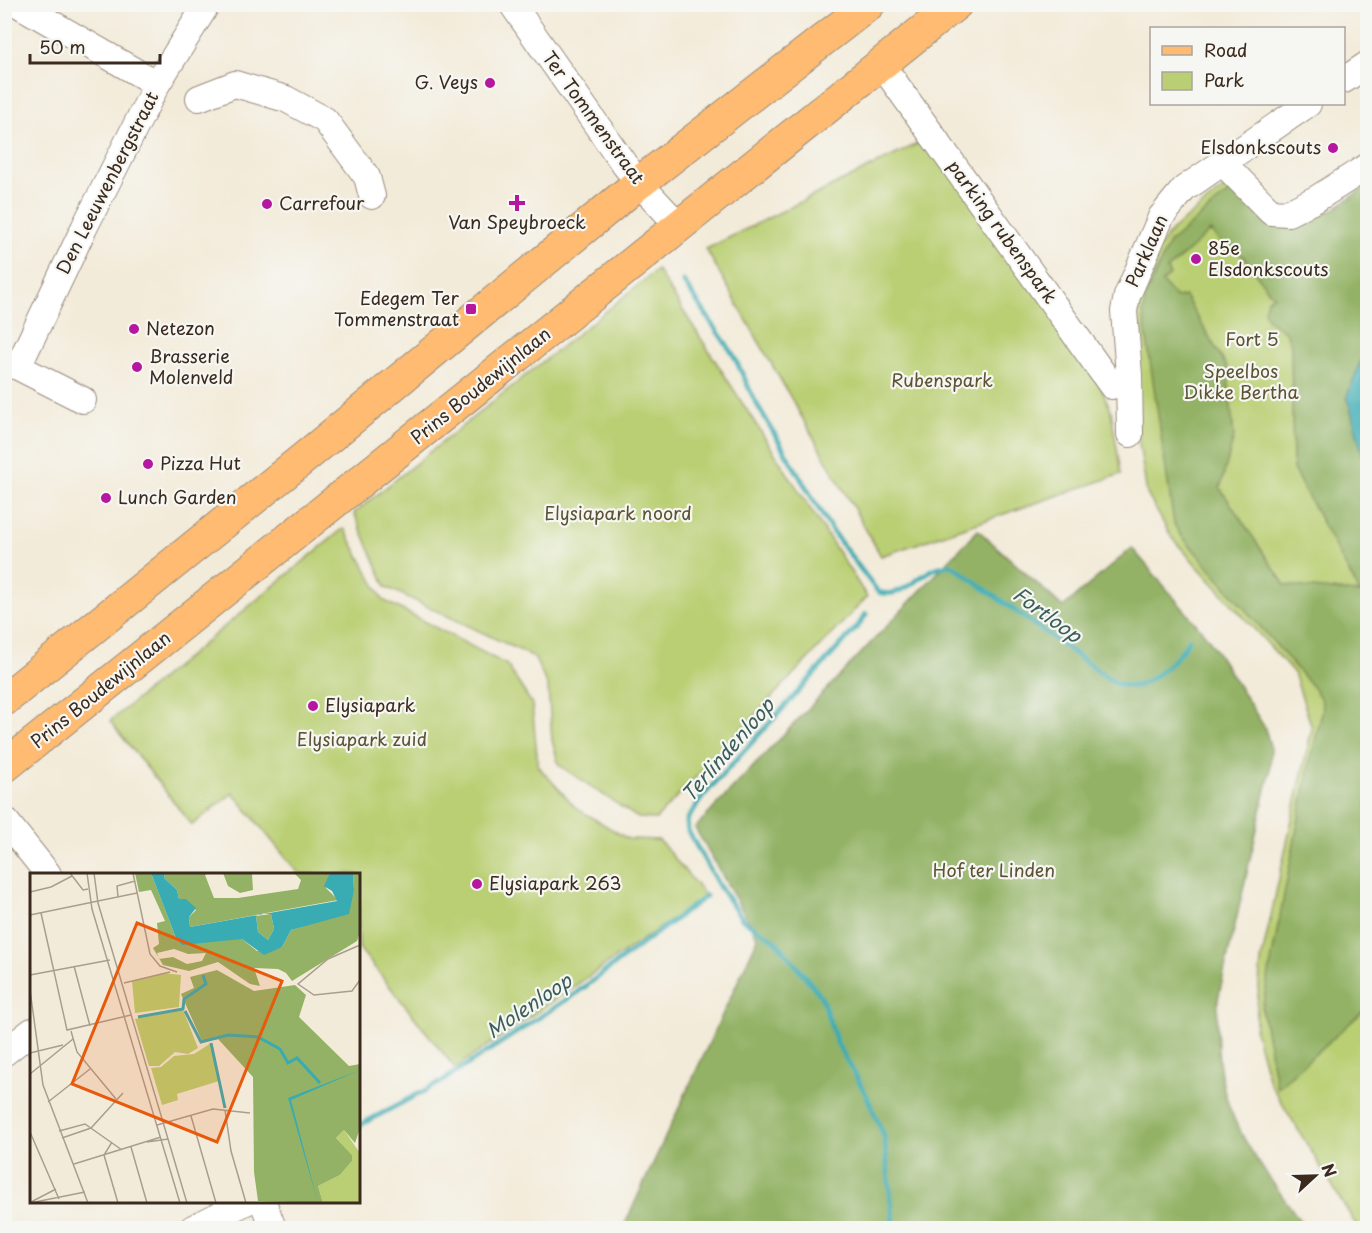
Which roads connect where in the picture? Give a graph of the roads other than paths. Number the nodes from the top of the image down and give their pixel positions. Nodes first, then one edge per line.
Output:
1 (18, 4) edge
2 (207, 4) edge
3 (512, 4) edge
4 (869, 4) edge
5 (956, 4) edge
6 (1368, 64) edge
7 (892, 79) dead end
8 (1345, 79) edge
9 (157, 84) junction
10 (199, 98) dead end
11 (1307, 105) edge
12 (1222, 162) junction
13 (1368, 166) edge
14 (639, 183) junction
15 (372, 196) dead end
16 (680, 227) junction
17 (11, 365) edge
18 (1112, 386) dead end
19 (83, 400) dead end
20 (1130, 434) dead end
21 (4, 700) edge
22 (4, 767) edge
23 (4, 819) edge
24 (47, 873) edge
25 (30, 1033) edge
26 (4, 1053) edge
27 (244, 1203) edge
28 (263, 1203) edge
29 (193, 1228) edge
30 (273, 1228) edge

1 - 9 street
2 - 9 street, Den Leeuwenbergstraat
3 - 14 street, Ter Tommenstraat
4 - 14 main road
5 - 16 main road, Prins Boudewijnlaan
6 - 8 street
7 - 18 street, parking rubenspark
9 - 17 street, Den Leeuwenbergstraat
10 - 15 street
11 - 12 street, Parklaan
12 - 13 street
12 - 20 street, Parklaan
14 - 16 street, Ter Tommenstraat
14 - 21 main road
16 - 22 main road, Prins Boudewijnlaan
17 - 19 street
23 - 24 street
25 - 26 street
27 - 29 street
28 - 30 street

